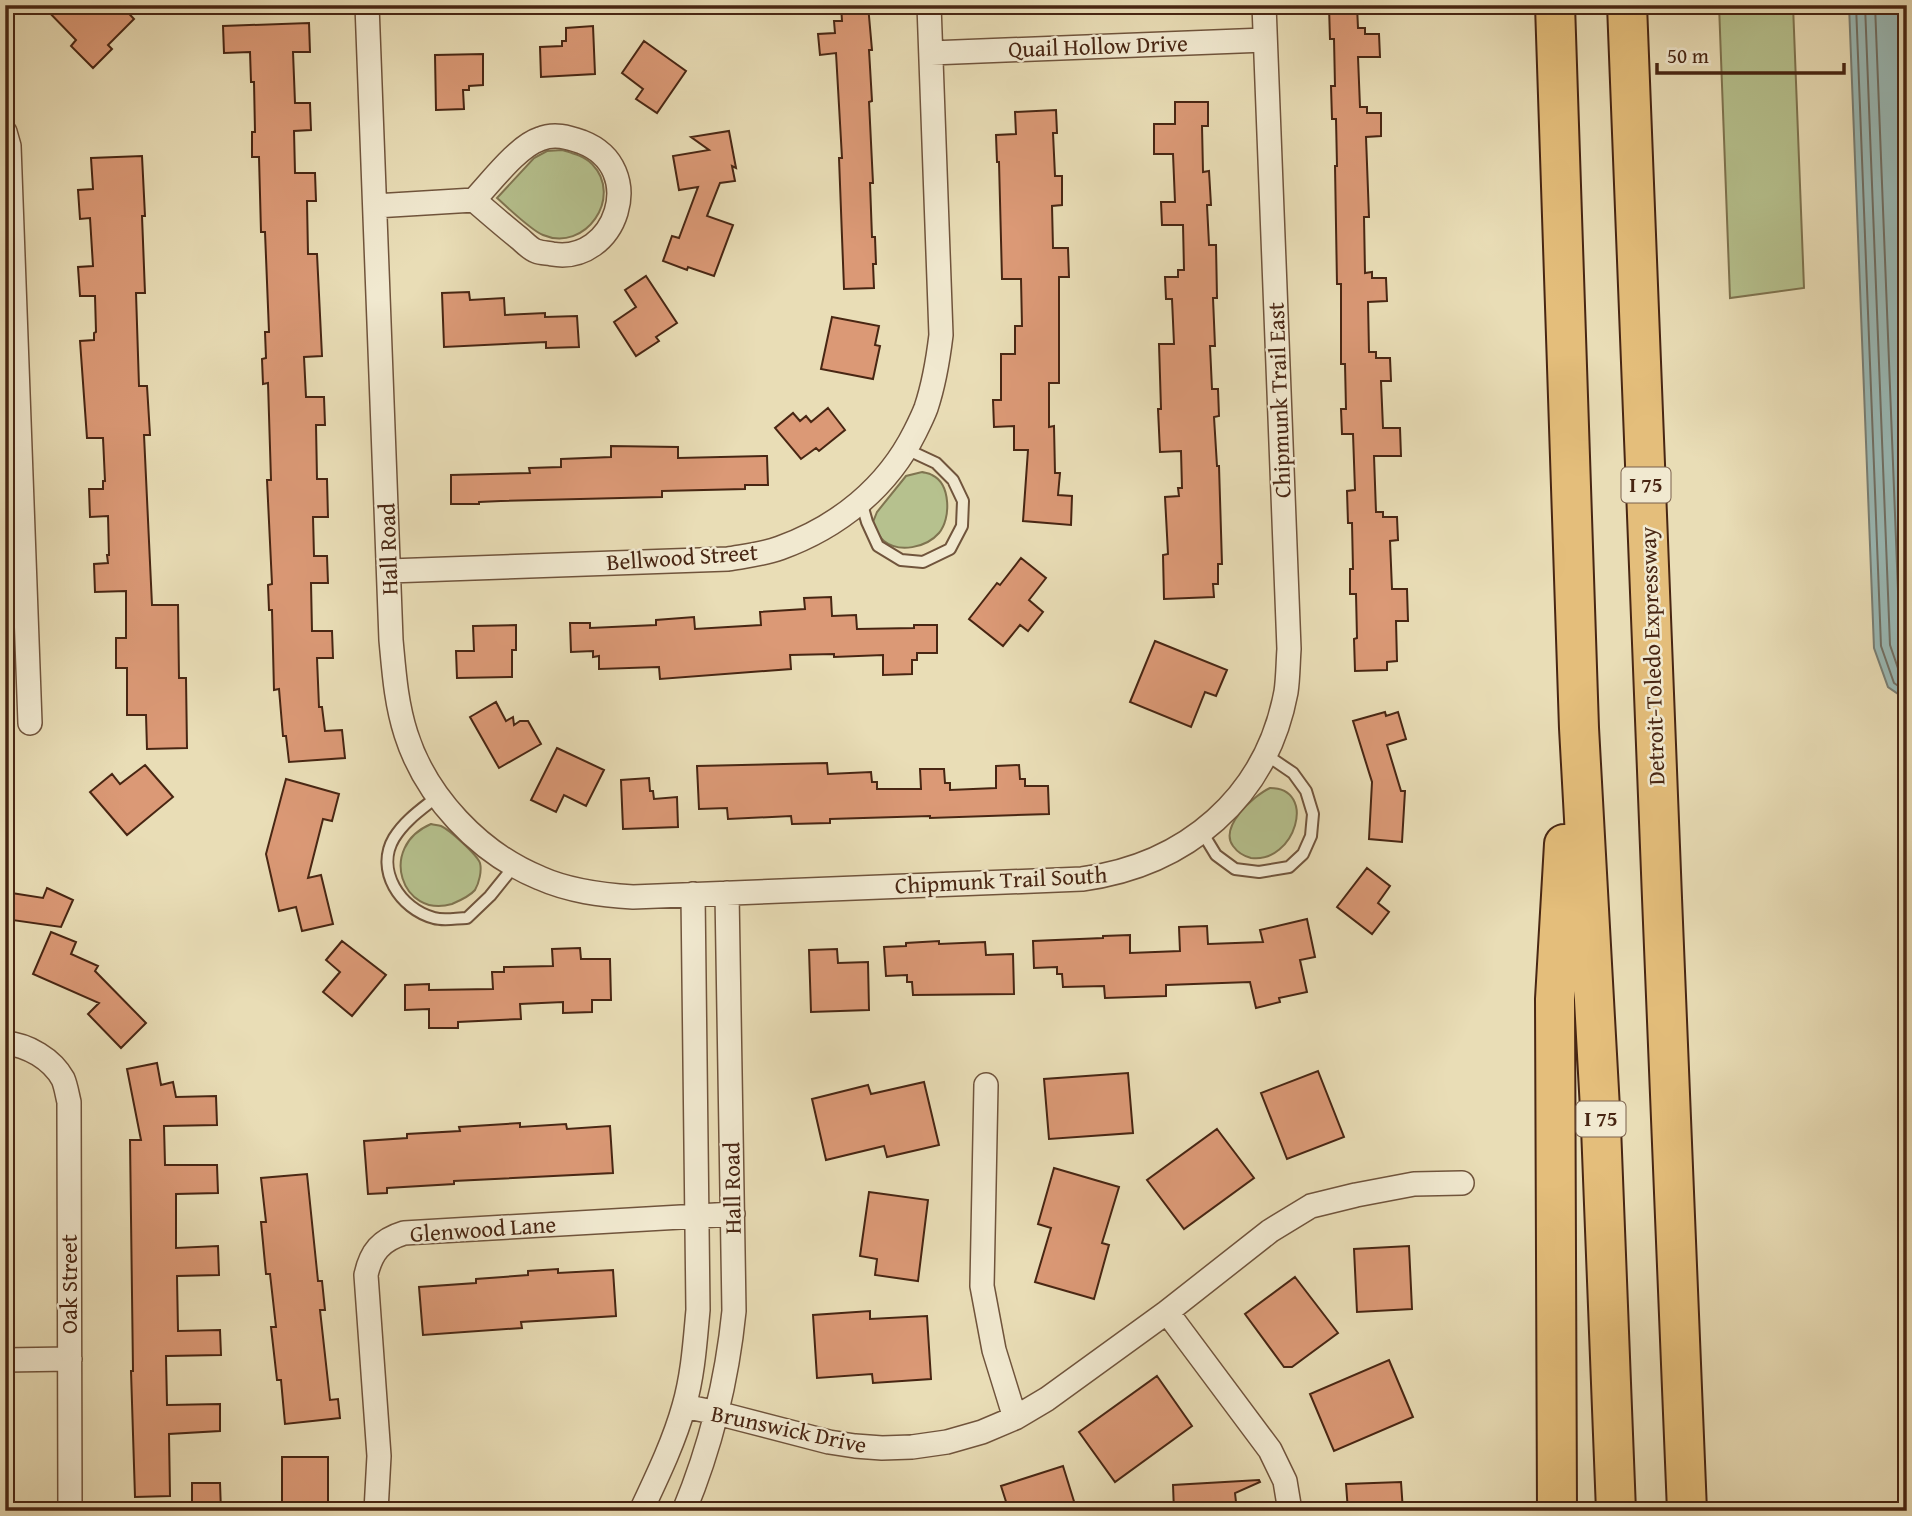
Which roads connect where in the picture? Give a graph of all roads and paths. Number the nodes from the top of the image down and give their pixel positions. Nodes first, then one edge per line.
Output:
1 (367, 5) edge
2 (929, 5) edge
3 (1264, 5) edge
4 (1555, 5) edge
5 (1628, 5) edge
6 (1265, 40) junction
7 (931, 53) junction
8 (5, 132) edge
9 (474, 200) junction
10 (375, 206) junction
11 (906, 449) junction
12 (861, 502) junction
13 (389, 571) junction
14 (30, 723) dead end
15 (1579, 727) junction
16 (1265, 754) junction
17 (1246, 786) joint
18 (438, 796) junction
19 (1202, 832) junction
20 (514, 865) junction
21 (727, 892) junction
22 (693, 894) junction
23 (5, 1043) edge
24 (986, 1085) dead end
25 (1462, 1183) dead end
26 (733, 1214) junction
27 (696, 1216) junction
28 (1680, 1306) junction
29 (1167, 1312) junction
30 (70, 1359) junction
31 (5, 1360) edge
32 (684, 1406) junction
33 (717, 1413) junction
34 (1016, 1418) junction
35 (70, 1511) edge
36 (376, 1511) edge
37 (641, 1511) edge
38 (684, 1511) edge
39 (1290, 1511) edge
40 (1557, 1511) edge
41 (1616, 1511) edge
42 (1688, 1511) edge
43 (1713, 1511) edge

1 - 10 street, Hall Road
2 - 7 street, Bellwood Street
3 - 6 street, Chipmunk Trail East
4 - 15 highway, I 75
5 - 28 highway, Detroit-Toledo Expressway / I 75
6 - 7 street, Quail Hollow Drive
6 - 16 street, Chipmunk Trail East
7 - 11 street, Bellwood Street
8 - 14 street
9 - 9 street
9 - 10 street
10 - 13 street, Hall Road
11 - 12 street, Bellwood Street
11 - 12 lane
12 - 13 street, Bellwood Street
13 - 18 street, Hall Road
15 - 40 highway
15 - 41 highway, I 75
16 - 17 street, Chipmunk Trail East
16 - 19 lane
17 - 19 street, Chipmunk Trail South
18 - 20 street, Hall Road
18 - 20 lane
19 - 21 street, Chipmunk Trail South
20 - 22 street, Hall Road
21 - 22 street, Hall Road
21 - 26 street, Hall Road
22 - 27 street, Hall Road
23 - 30 street, Oak Street
24 - 34 street
25 - 29 street, Brunswick Drive
26 - 27 street, Glenwood Lane
26 - 33 street, Hall Road
27 - 32 street, Hall Road
27 - 36 street, Glenwood Lane
28 - 42 highway, I 75
28 - 43 highway
29 - 34 street, Brunswick Drive
29 - 39 street
30 - 31 street
30 - 35 street, Oak Street
32 - 33 street, Brunswick Drive
32 - 37 street, Hall Road
33 - 34 street, Brunswick Drive
33 - 38 street, Hall Road

